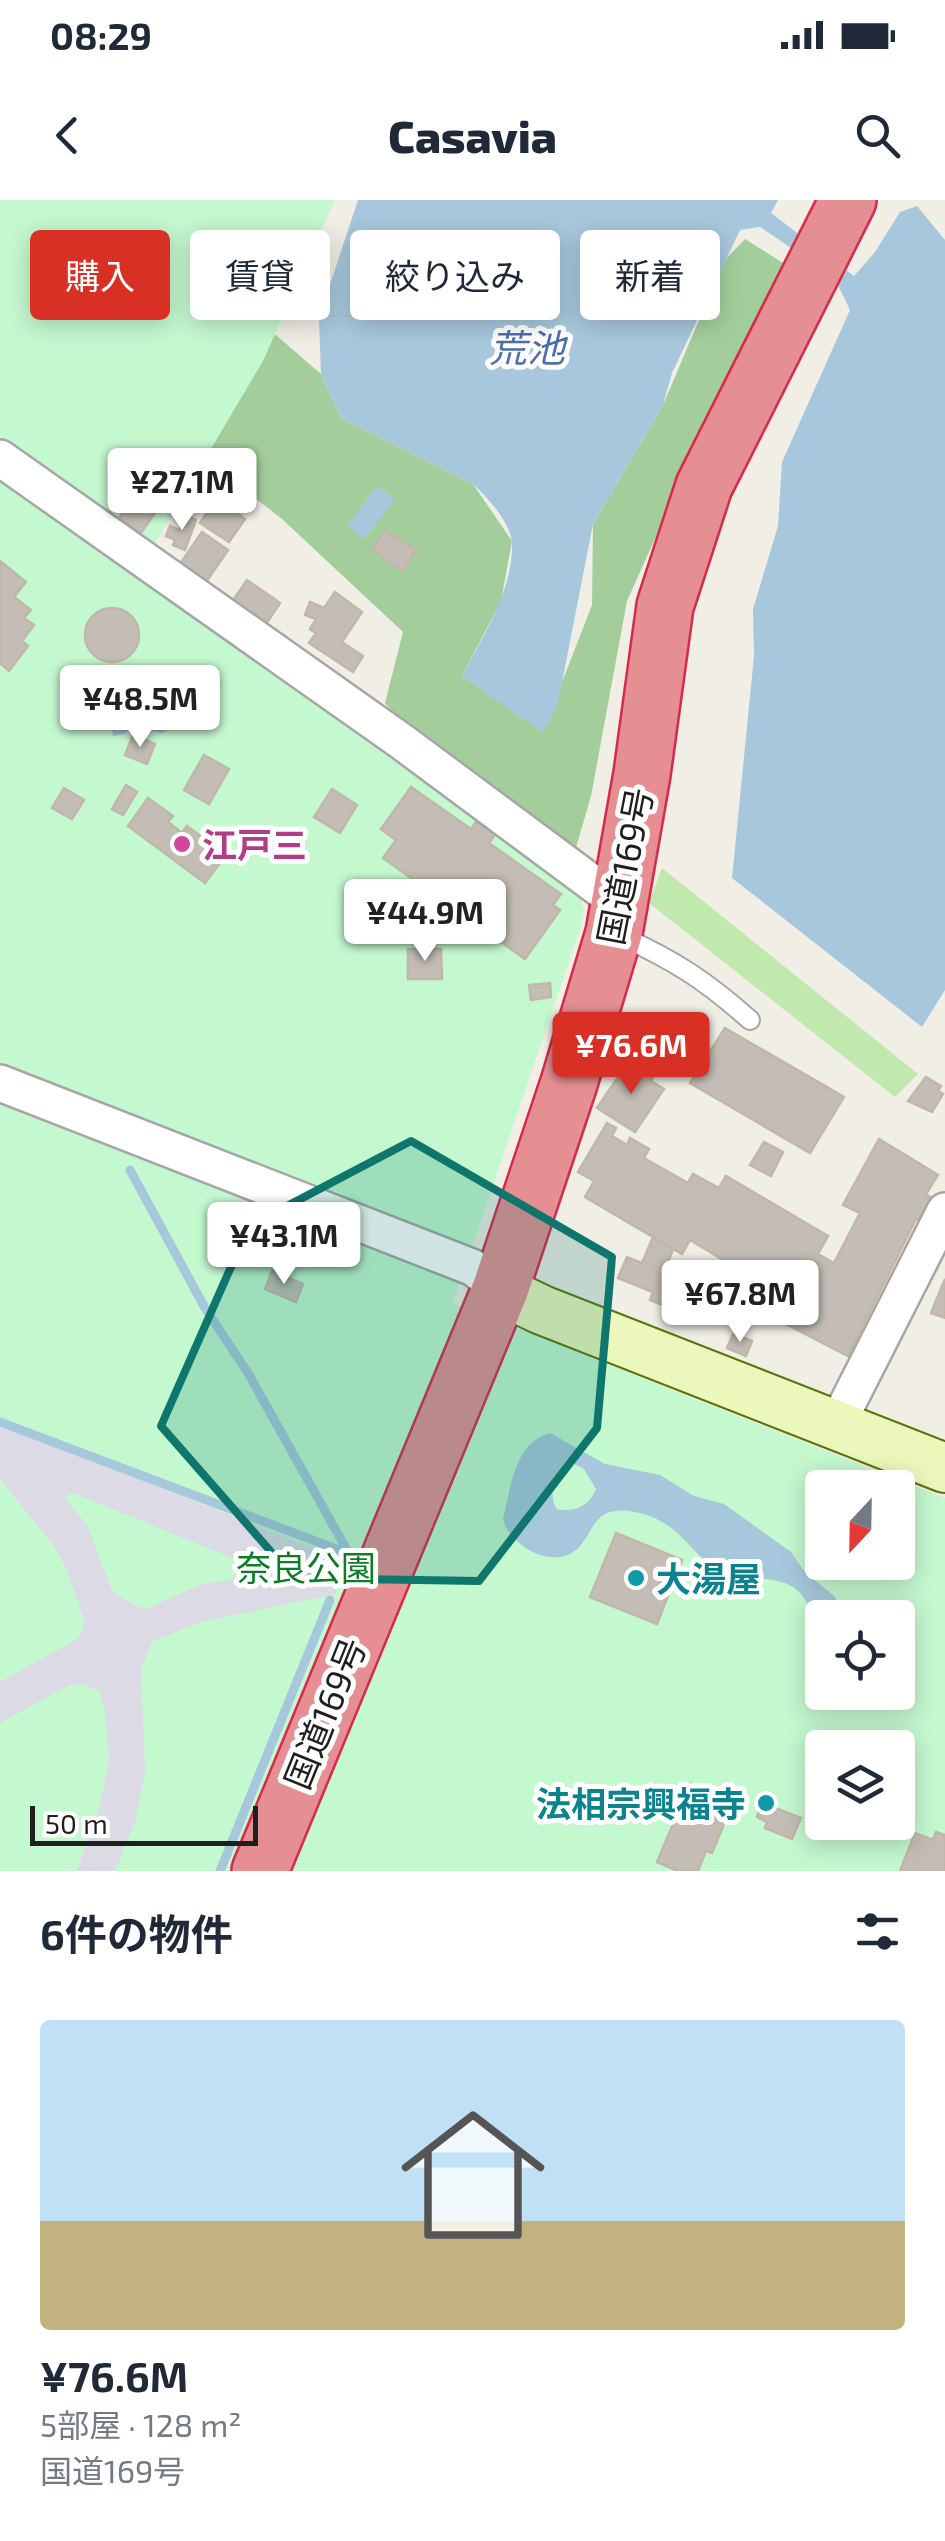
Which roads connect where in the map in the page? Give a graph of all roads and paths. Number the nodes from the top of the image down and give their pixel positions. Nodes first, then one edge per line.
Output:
1 (848, 200) edge
2 (0, 458) edge
3 (616, 918) junction
4 (750, 1020) dead end
5 (0, 1083) edge
6 (945, 1211) edge
7 (500, 1290) junction
8 (837, 1424) junction
9 (945, 1468) edge
10 (260, 1871) edge

1 - 3 highway, 国道169号
2 - 3 street
3 - 4 lane
3 - 7 highway, 国道169号
5 - 7 street
6 - 8 street
7 - 8 street
7 - 10 highway, 国道169号
8 - 9 street

